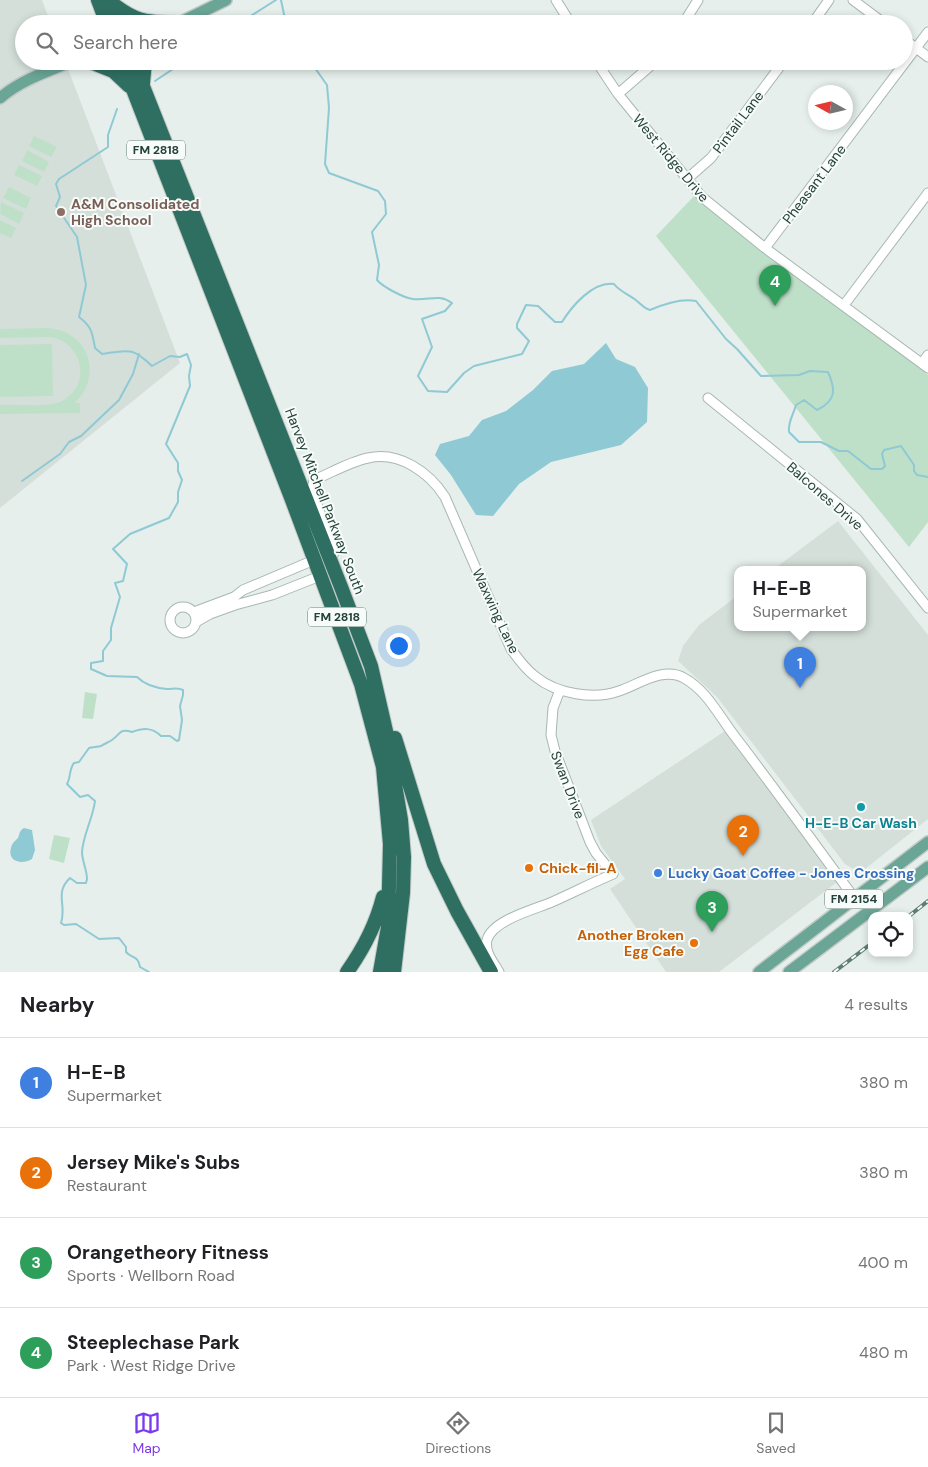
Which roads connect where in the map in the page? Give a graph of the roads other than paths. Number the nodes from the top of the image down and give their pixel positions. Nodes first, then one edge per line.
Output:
1 (226, 0) edge
2 (556, 0) edge
3 (698, 0) edge
4 (829, 0) edge
5 (853, 0) edge
6 (104, 10) edge
7 (129, 15) edge
8 (196, 15) edge
9 (565, 15) edge
10 (689, 15) edge
11 (818, 15) edge
12 (872, 15) edge
13 (928, 32) edge
14 (913, 46) edge
15 (916, 48) junction
16 (913, 52) edge
17 (928, 57) edge
18 (52, 70) edge
19 (110, 70) edge
20 (127, 70) edge
21 (135, 70) edge
22 (143, 70) edge
23 (602, 70) edge
24 (646, 70) edge
25 (777, 70) edge
26 (899, 70) edge
27 (138, 89) junction
28 (618, 94) junction
29 (0, 98) edge
30 (687, 179) junction
31 (928, 193) edge
32 (765, 248) junction
33 (844, 305) junction
34 (928, 355) edge
35 (925, 366) edge
36 (708, 398) dead end
37 (296, 471) junction
38 (314, 480) junction
39 (314, 560) junction
40 (320, 576) junction
41 (341, 587) junction
42 (928, 608) edge
43 (194, 612) junction
44 (196, 622) junction
45 (371, 666) junction
46 (560, 690) junction
47 (928, 842) edge
48 (390, 844) junction
49 (928, 867) edge
50 (855, 899) junction
51 (347, 972) edge
52 (380, 972) edge
53 (394, 972) edge
54 (491, 972) edge
55 (499, 972) edge
56 (758, 972) edge
57 (788, 972) edge

1 - 8 main road
2 - 9 street
3 - 10 street
4 - 11 street
5 - 12 street
6 - 7 highway
13 - 15 street, Pheasant Lane
14 - 15 street
15 - 16 street, Pheasant Lane
15 - 17 street
18 - 29 main road
19 - 27 highway
20 - 27 highway, Harvey Mitchell Parkway South / FM 2818
21 - 27 highway, Harvey Mitchell Parkway South / FM 2818
22 - 27 highway
23 - 28 street, West Ridge Drive
24 - 28 street
25 - 30 street, Pintail Lane
26 - 32 street, Pheasant Lane
27 - 37 highway, Harvey Mitchell Parkway South / FM 2818
27 - 39 highway, Harvey Mitchell Parkway South / FM 2818
28 - 30 street, West Ridge Drive
30 - 32 street, West Ridge Drive
31 - 33 street
32 - 33 street, West Ridge Drive
33 - 35 street, West Ridge Drive
34 - 35 street
36 - 42 street, Balcones Drive
37 - 38 street
37 - 41 highway, Harvey Mitchell Parkway South / FM 2818
38 - 41 street
38 - 46 street, Waxwing Lane
39 - 40 highway, Harvey Mitchell Parkway South / FM 2818
39 - 43 street
40 - 44 street
40 - 48 highway, Harvey Mitchell Parkway South / FM 2818
41 - 45 highway, Harvey Mitchell Parkway South / FM 2818
43 - 44 street
43 - 44 street
45 - 53 highway, Harvey Mitchell Parkway South / FM 2818
45 - 54 highway
46 - 50 street, Waxwing Lane
46 - 55 street, Swan Drive
47 - 50 main road, FM 2154
48 - 51 highway
48 - 52 highway, Harvey Mitchell Parkway South / FM 2818
49 - 57 main road, FM 2154
50 - 56 main road, FM 2154

